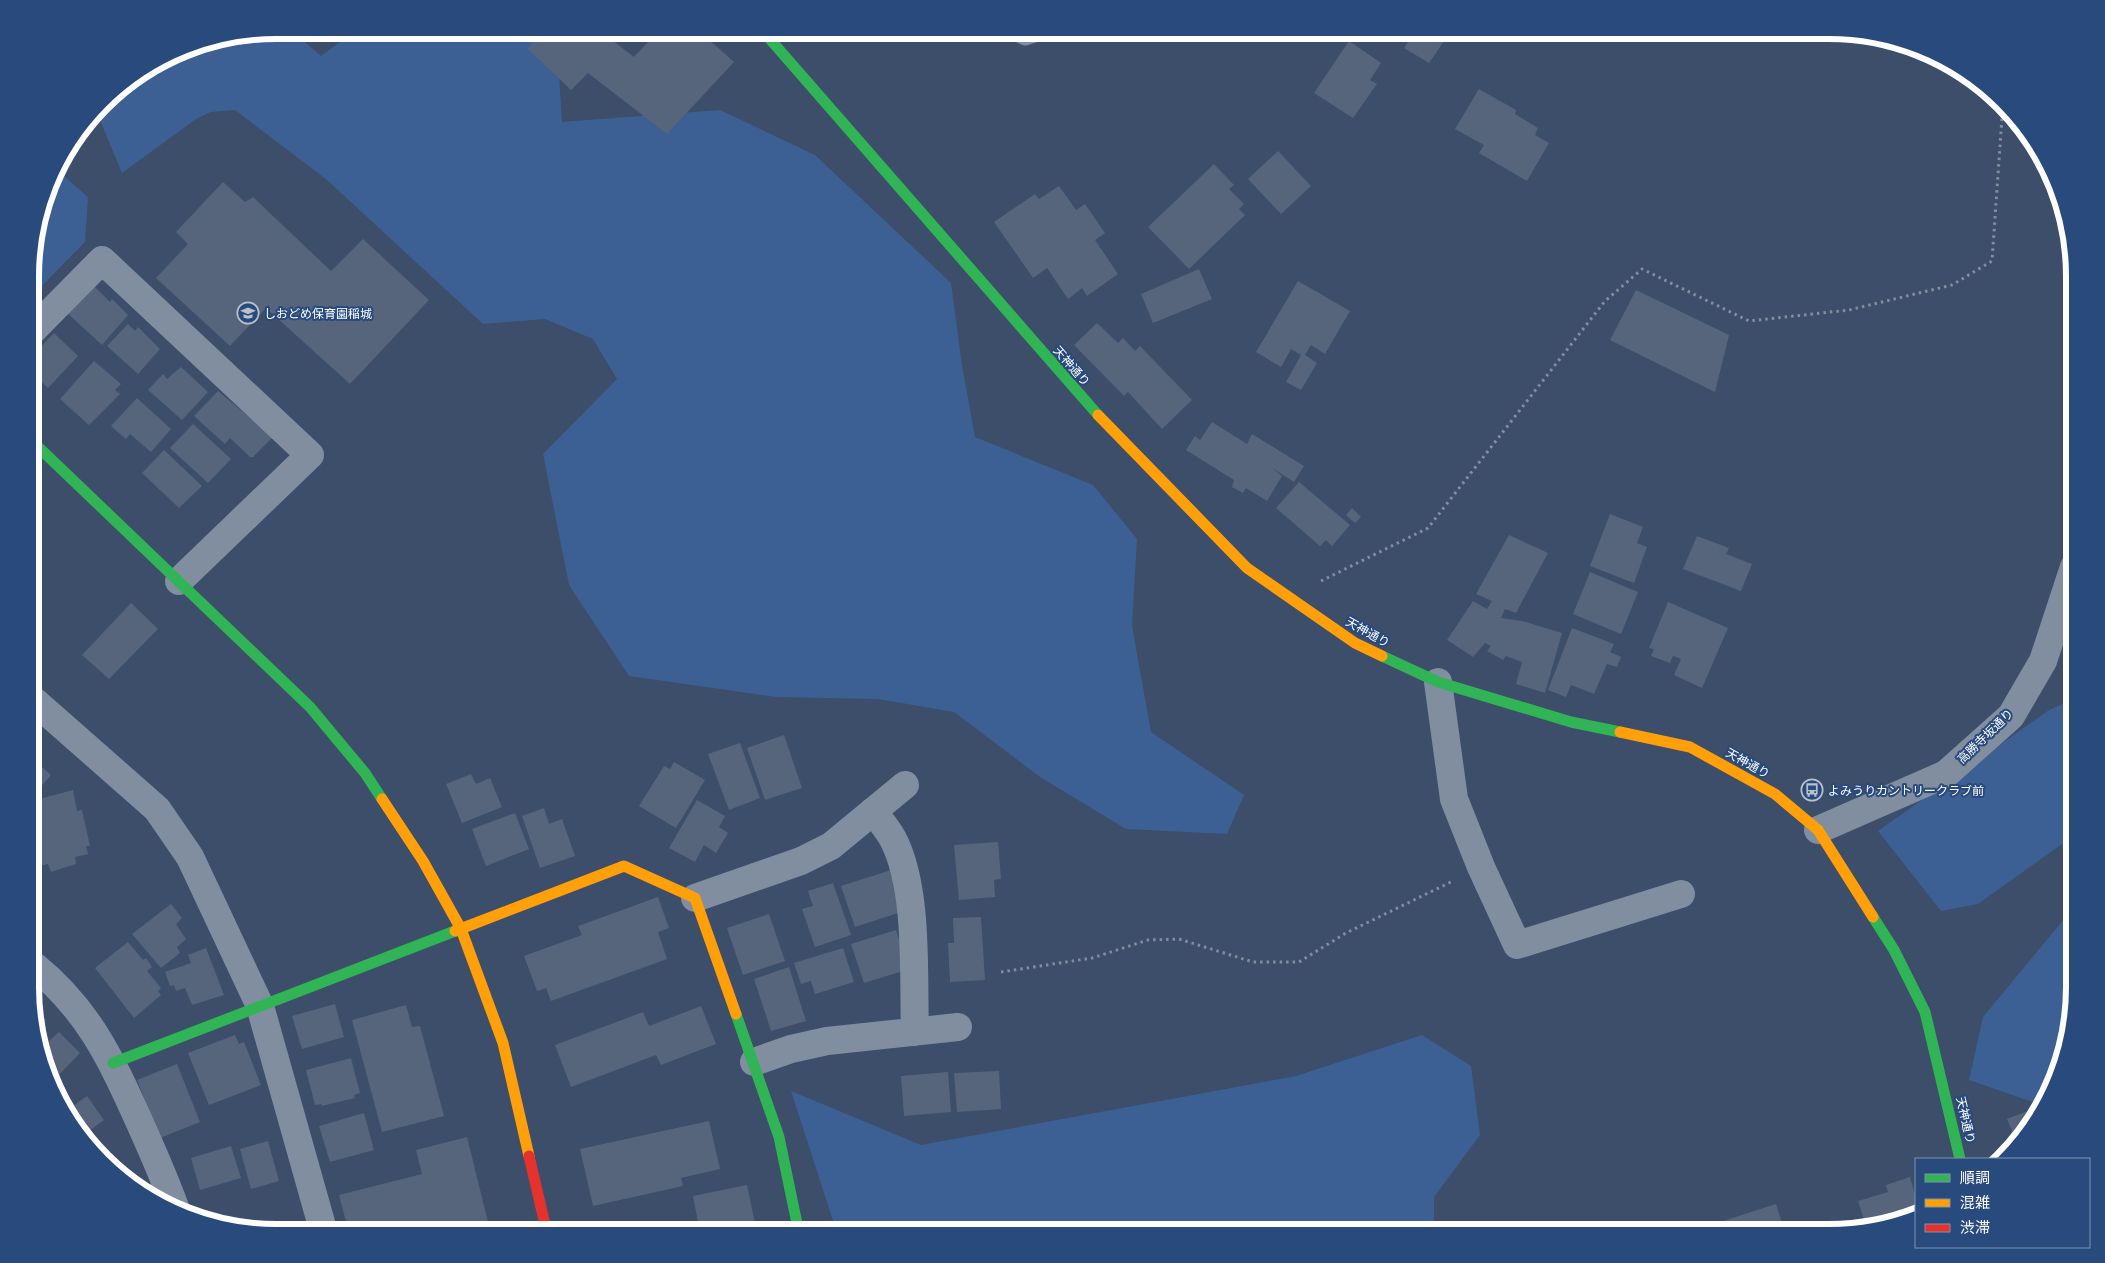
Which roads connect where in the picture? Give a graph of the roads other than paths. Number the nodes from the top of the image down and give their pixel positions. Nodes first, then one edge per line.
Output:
1 (770, 39) edge
2 (39, 324) edge
3 (39, 448) edge
4 (179, 581) junction
5 (2066, 595) edge
6 (1438, 682) junction
7 (39, 705) edge
8 (905, 785) dead end
9 (873, 811) junction
10 (1818, 830) junction
11 (1681, 894) dead end
12 (695, 898) junction
13 (461, 929) junction
14 (39, 969) edge
15 (260, 1006) junction
16 (958, 1027) dead end
17 (915, 1032) junction
18 (754, 1062) junction
19 (113, 1063) junction
20 (1960, 1158) edge
21 (172, 1200) edge
22 (321, 1224) edge
23 (545, 1224) edge
24 (797, 1224) edge

1 - 6 street, 天神通り
2 - 4 street
3 - 4 street
4 - 13 street
5 - 10 street, 高勝寺坂通り
6 - 10 street, 天神通り
6 - 11 street
7 - 15 street
8 - 9 street
9 - 12 street
9 - 17 street
10 - 20 street, 天神通り
12 - 13 street
12 - 18 street
13 - 15 street
13 - 23 street
14 - 19 street
15 - 19 street
15 - 22 street
16 - 17 street
17 - 18 street
18 - 24 street
19 - 21 street

